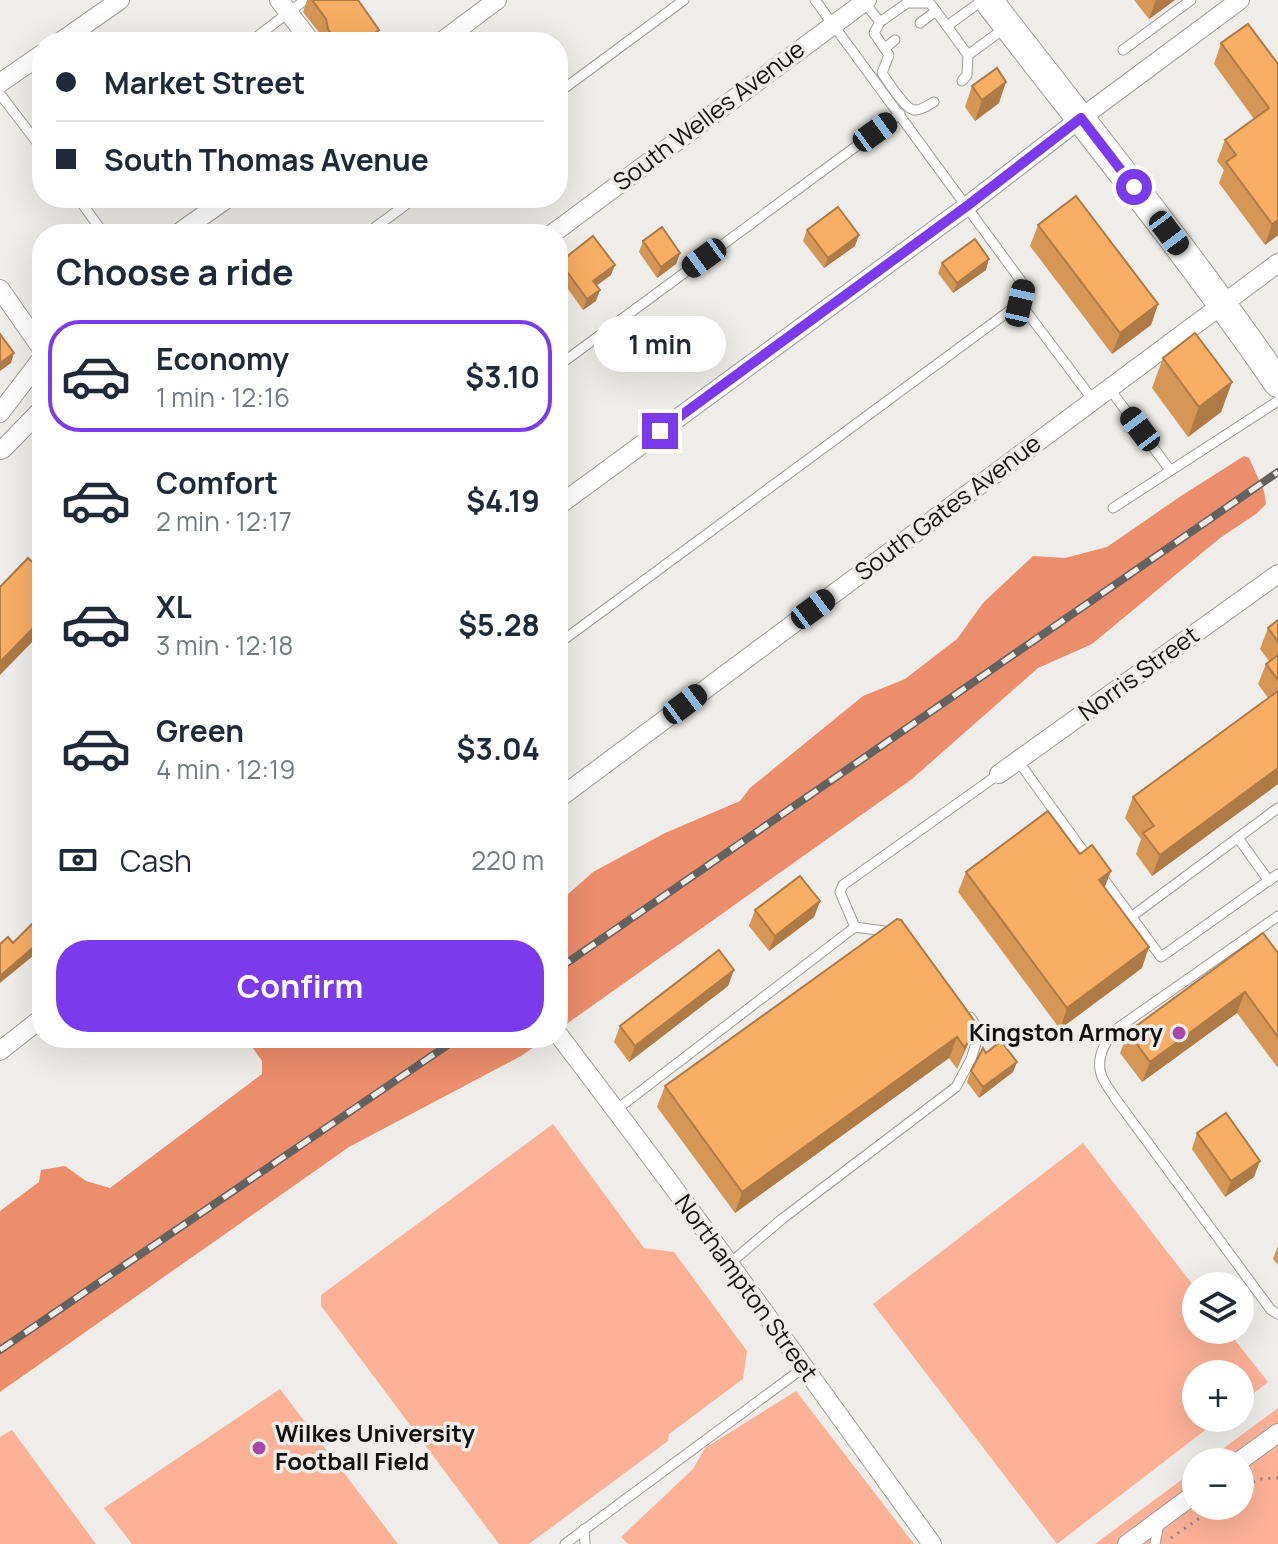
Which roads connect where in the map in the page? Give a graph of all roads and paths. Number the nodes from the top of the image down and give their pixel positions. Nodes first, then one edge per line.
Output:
1 (120, 0) edge
2 (305, 0) edge
3 (497, 0) edge
4 (684, 0) edge
5 (815, 0) edge
6 (986, 0) edge
7 (1191, 0) edge
8 (1240, 0) edge
9 (865, 1) edge
10 (933, 5) edge
11 (284, 6) edge
12 (880, 22) junction
13 (920, 23) dead end
14 (833, 24) junction
15 (947, 26) junction
16 (1008, 26) junction
17 (74, 32) edge
18 (259, 32) edge
19 (304, 32) edge
20 (454, 32) edge
21 (895, 40) dead end
22 (885, 48) junction
23 (1123, 50) dead end
24 (968, 55) junction
25 (32, 61) edge
26 (962, 81) dead end
27 (0, 83) edge
28 (568, 86) edge
29 (0, 94) edge
30 (934, 102) dead end
31 (900, 114) junction
32 (1081, 118) junction
33 (32, 136) edge
34 (967, 206) junction
35 (214, 208) edge
36 (401, 208) edge
37 (191, 224) edge
38 (380, 224) edge
39 (565, 224) edge
40 (1278, 263) edge
41 (0, 289) edge
42 (1020, 303) junction
43 (1223, 304) junction
44 (32, 333) edge
45 (568, 359) edge
46 (32, 361) edge
47 (1278, 383) edge
48 (1109, 388) junction
49 (1093, 400) junction
50 (1278, 401) edge
51 (0, 413) edge
52 (32, 419) edge
53 (0, 450) edge
54 (1170, 470) junction
55 (568, 499) edge
56 (1113, 508) dead end
57 (1278, 574) edge
58 (568, 637) edge
59 (1018, 761) junction
60 (999, 774) joint
61 (568, 792) edge
62 (1278, 808) edge
63 (1238, 838) junction
64 (1278, 874) edge
65 (1269, 881) junction
66 (1278, 916) edge
67 (1131, 917) junction
68 (855, 927) junction
69 (903, 937) edge
70 (962, 1005) edge
71 (32, 1026) edge
72 (568, 1047) edge
73 (0, 1051) edge
74 (616, 1110) junction
75 (729, 1264) junction
76 (1278, 1314) edge
77 (803, 1368) junction
78 (1278, 1433) edge
79 (1254, 1450) edge
80 (1278, 1478) edge
81 (1254, 1482) edge
82 (1182, 1508) edge
83 (1197, 1520) edge
84 (584, 1529) junction
85 (1157, 1534) edge
86 (565, 1544) edge
87 (585, 1544) edge
88 (932, 1544) edge
89 (1127, 1544) edge

1 - 17 street
2 - 11 lane
3 - 20 street
4 - 28 lane
5 - 14 lane
6 - 15 lane
6 - 16 main road
7 - 23 lane
8 - 32 street
9 - 12 lane
9 - 14 street, South Welles Avenue
10 - 12 lane
10 - 13 lane
10 - 15 lane
11 - 18 lane
11 - 19 street
12 - 22 lane
14 - 31 lane
14 - 39 street, South Welles Avenue
15 - 24 lane
16 - 24 lane
16 - 32 main road
21 - 22 lane
22 - 30 lane
24 - 26 lane
25 - 27 street
29 - 33 lane
31 - 34 lane
31 - 45 lane
32 - 34 street
32 - 43 main road
34 - 42 lane
34 - 55 street
35 - 37 street
36 - 38 lane
40 - 43 street, South Gates Avenue
41 - 44 street
42 - 49 lane
42 - 58 lane
43 - 47 main road
43 - 48 street, South Gates Avenue
46 - 51 street
48 - 49 street, South Gates Avenue
48 - 54 lane
49 - 61 street, South Gates Avenue
50 - 54 lane
52 - 53 street
54 - 56 lane
57 - 59 street, Norris Street
59 - 60 street, Norris Street
59 - 67 lane
60 - 68 lane
62 - 63 lane
63 - 65 lane
63 - 67 lane
64 - 65 lane
65 - 67 lane
66 - 76 lane
68 - 69 lane
68 - 74 lane
70 - 75 lane
71 - 73 street
72 - 74 street, Northampton Street
74 - 75 street, Northampton Street
75 - 77 street, Northampton Street
77 - 84 lane
77 - 88 street, Northampton Street
78 - 79 street
80 - 81 path
82 - 85 street
83 - 85 path
84 - 86 lane
84 - 87 lane
85 - 89 street

